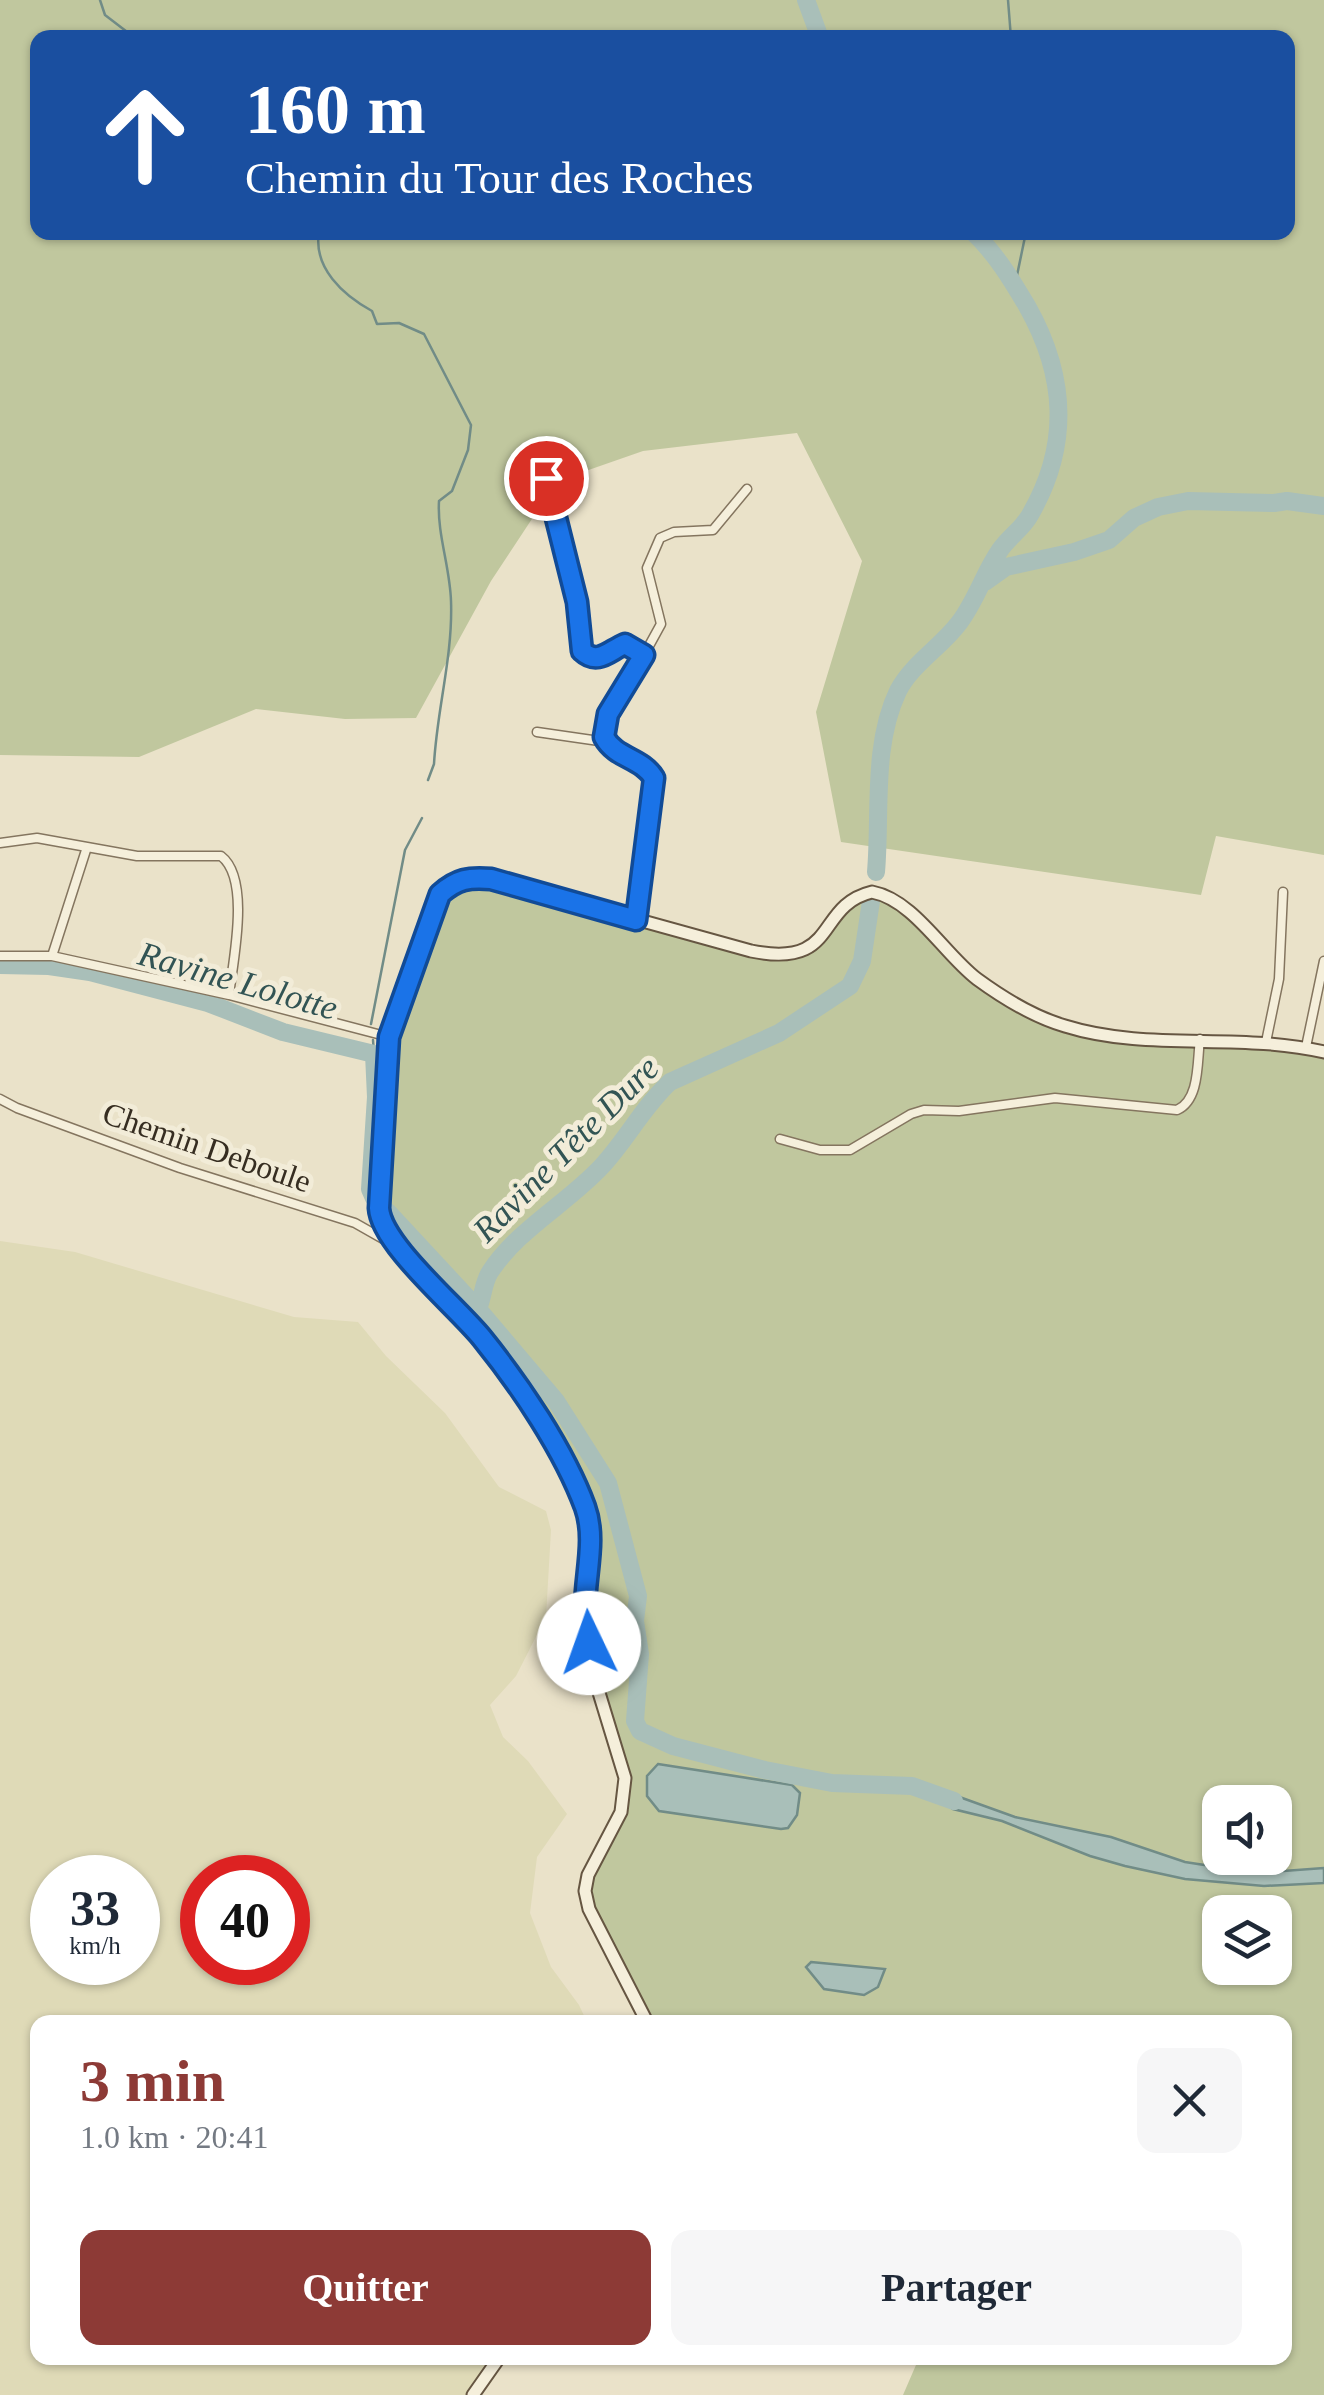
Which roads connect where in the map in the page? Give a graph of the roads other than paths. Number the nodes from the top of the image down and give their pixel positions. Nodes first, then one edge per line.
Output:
1 (545, 442) dead end
2 (747, 488) dead end
3 (644, 655) junction
4 (537, 732) dead end
5 (606, 742) junction
6 (0, 843) edge
7 (87, 847) junction
8 (1283, 892) dead end
9 (636, 920) junction
10 (0, 956) edge
11 (52, 956) junction
12 (1324, 961) edge
13 (229, 995) junction
14 (389, 1037) junction
15 (1200, 1040) junction
16 (1266, 1042) junction
17 (1306, 1047) junction
18 (1324, 1052) edge
19 (0, 1099) edge
20 (780, 1138) dead end
21 (396, 1247) junction
22 (643, 2015) edge
23 (494, 2365) edge
24 (474, 2395) edge

1 - 3 street
2 - 3 street
3 - 5 street
4 - 5 street
5 - 9 street
6 - 7 street
7 - 11 street
7 - 13 street
8 - 16 street
9 - 14 street
9 - 15 street
10 - 11 street
11 - 13 street
12 - 17 street
13 - 14 street
14 - 21 street
15 - 16 street
15 - 20 street
16 - 17 street
17 - 18 street
19 - 21 street, Chemin Deboule
21 - 22 street
23 - 24 street

